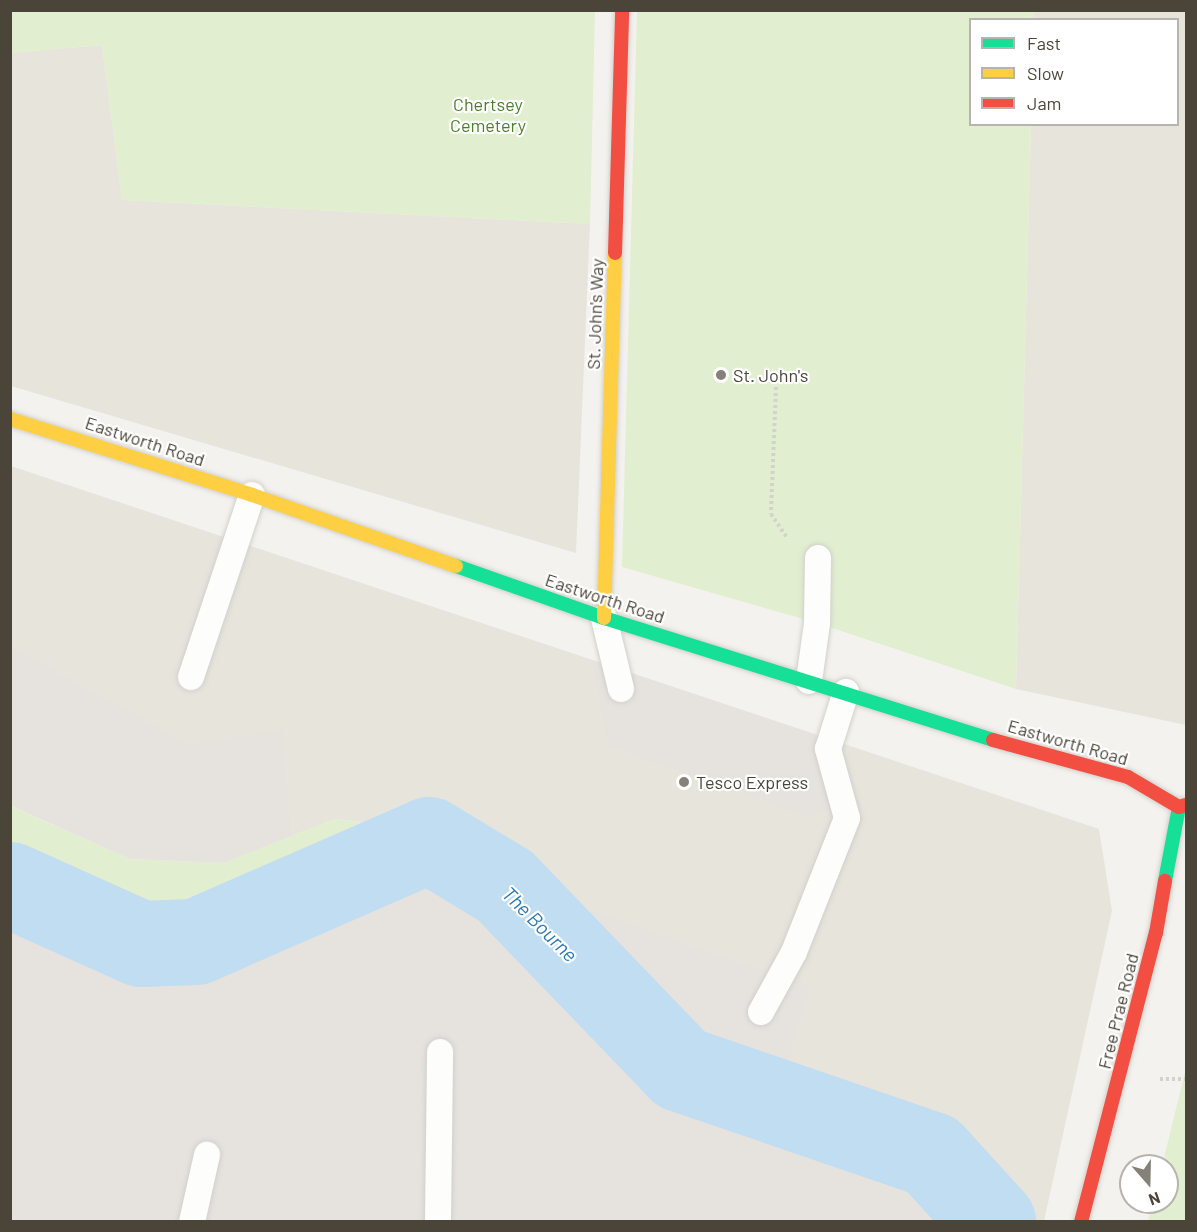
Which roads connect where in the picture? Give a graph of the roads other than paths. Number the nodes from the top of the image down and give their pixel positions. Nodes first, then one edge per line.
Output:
1 (622, 10) edge
2 (10, 419) edge
3 (252, 495) junction
4 (818, 558) road end
5 (604, 618) junction
6 (191, 677) dead end
7 (809, 681) junction
8 (621, 689) dead end
9 (846, 692) junction
10 (1183, 806) edge
11 (761, 1012) dead end
12 (440, 1053) dead end
13 (207, 1155) dead end
14 (192, 1221) edge
15 (438, 1221) edge
16 (1082, 1221) edge

1 - 5 main road, St. John's Way
2 - 3 main road, Eastworth Road
3 - 5 main road, Eastworth Road
3 - 6 lane
4 - 7 lane
5 - 7 main road, Eastworth Road
5 - 8 lane
7 - 9 main road, Eastworth Road
9 - 10 main road, Eastworth Road
9 - 11 lane
10 - 16 main road, Free Prae Road
12 - 15 lane
13 - 14 lane

